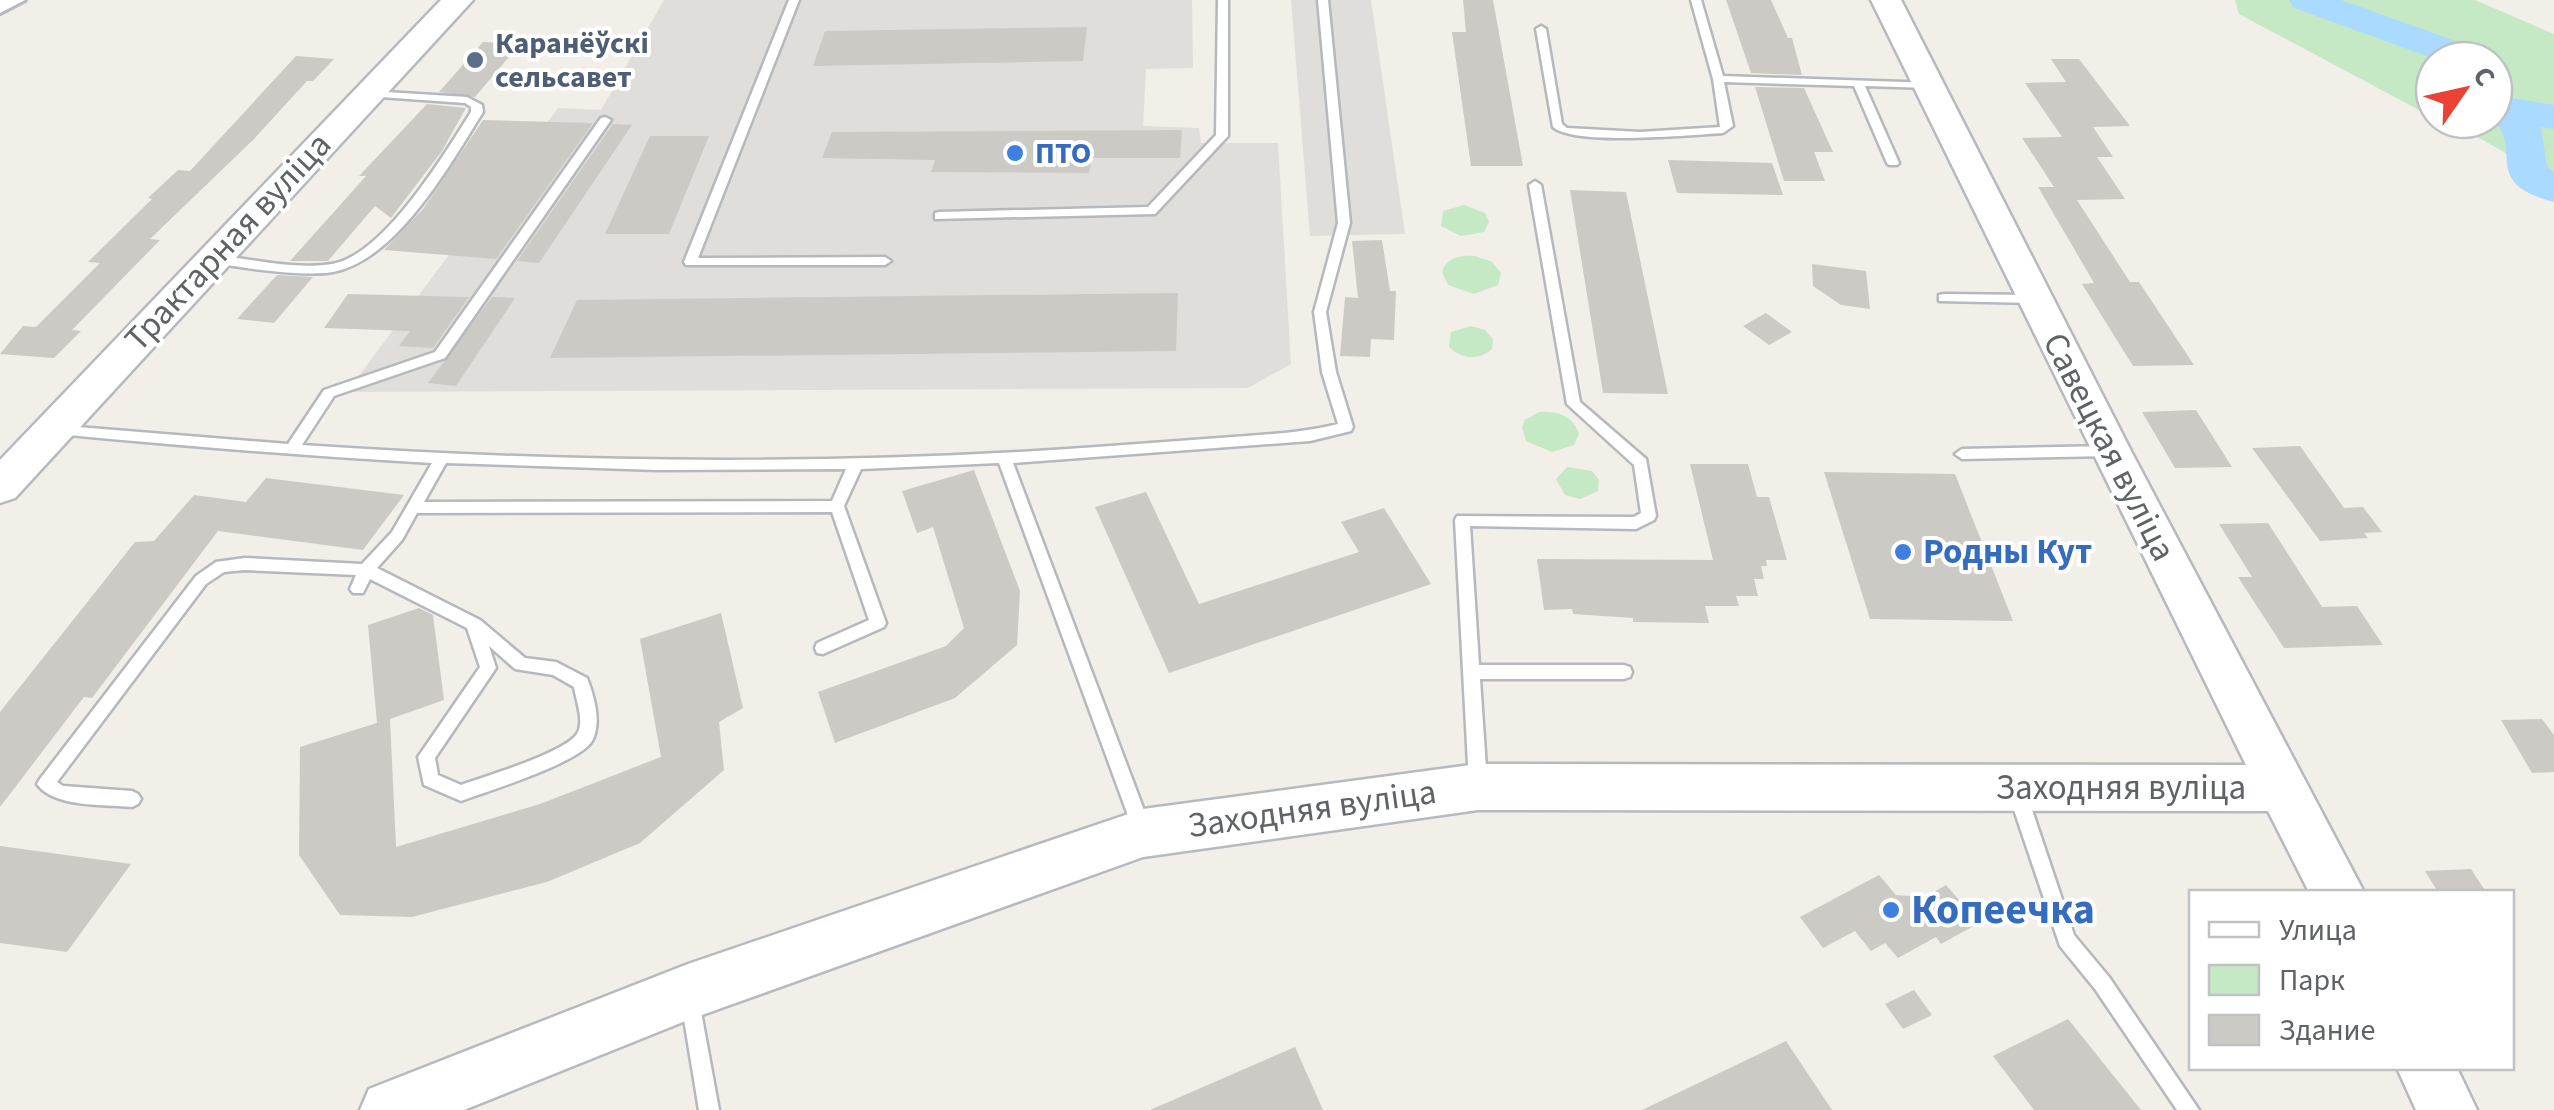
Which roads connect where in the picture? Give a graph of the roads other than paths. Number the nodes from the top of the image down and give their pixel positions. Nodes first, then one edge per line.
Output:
1 (14, 0) edge
2 (458, 0) edge
3 (794, 0) edge
4 (1223, 0) edge
5 (1324, 0) edge
6 (1696, 0) edge
7 (1886, 0) edge
8 (0, 6) edge
9 (1541, 29) dead end
10 (1718, 79) junction
11 (1858, 84) junction
12 (1929, 85) junction
13 (368, 94) junction
14 (605, 120) dead end
15 (1892, 163) dead end
16 (1536, 185) dead end
17 (940, 216) dead end
18 (210, 258) junction
19 (885, 261) dead end
20 (1944, 298) dead end
21 (2034, 298) junction
22 (54, 429) junction
23 (291, 451) junction
24 (2110, 451) junction
25 (1962, 454) dead end
26 (1004, 458) junction
27 (442, 459) junction
28 (856, 464) junction
29 (0, 487) edge
30 (837, 506) junction
31 (414, 508) junction
32 (366, 570) junction
33 (358, 589) dead end
34 (474, 624) junction
35 (823, 648) dead end
36 (1472, 672) junction
37 (1624, 672) dead end
38 (1478, 787) junction
39 (2016, 788) junction
40 (2285, 788) junction
41 (132, 799) dead end
42 (1144, 833) junction
43 (2336, 890) edge
44 (688, 992) junction
45 (2427, 1070) edge
46 (390, 1110) edge
47 (709, 1110) edge
48 (2188, 1110) edge
49 (2447, 1110) edge

1 - 8 street
2 - 13 street, Трактарная вуліца
3 - 19 lane
4 - 17 lane
5 - 26 lane
6 - 10 lane
7 - 12 street, Савецкая вуліца
9 - 10 lane
10 - 11 lane
11 - 12 lane
11 - 15 lane
12 - 21 street, Савецкая вуліца
13 - 18 street, Трактарная вуліца
13 - 18 lane
14 - 23 lane
16 - 36 lane
18 - 22 street, Трактарная вуліца
20 - 21 lane
21 - 24 street, Савецкая вуліца
22 - 23 lane
22 - 29 street, Трактарная вуліца
23 - 27 lane
24 - 25 lane
24 - 40 street, Савецкая вуліца
26 - 28 lane
26 - 42 lane
27 - 28 lane
27 - 31 lane
28 - 30 lane
30 - 31 lane
30 - 35 lane
31 - 32 lane
32 - 33 lane
32 - 34 lane
32 - 41 lane
34 - 34 lane
36 - 37 lane
36 - 38 lane
38 - 39 street, Заходняя вуліца
38 - 42 street, Заходняя вуліца
39 - 40 street, Заходняя вуліца
39 - 48 lane
40 - 43 street, Савецкая вуліца
42 - 44 street, Заходняя вуліца
44 - 46 street, Заходняя вуліца
44 - 47 lane
45 - 49 street

